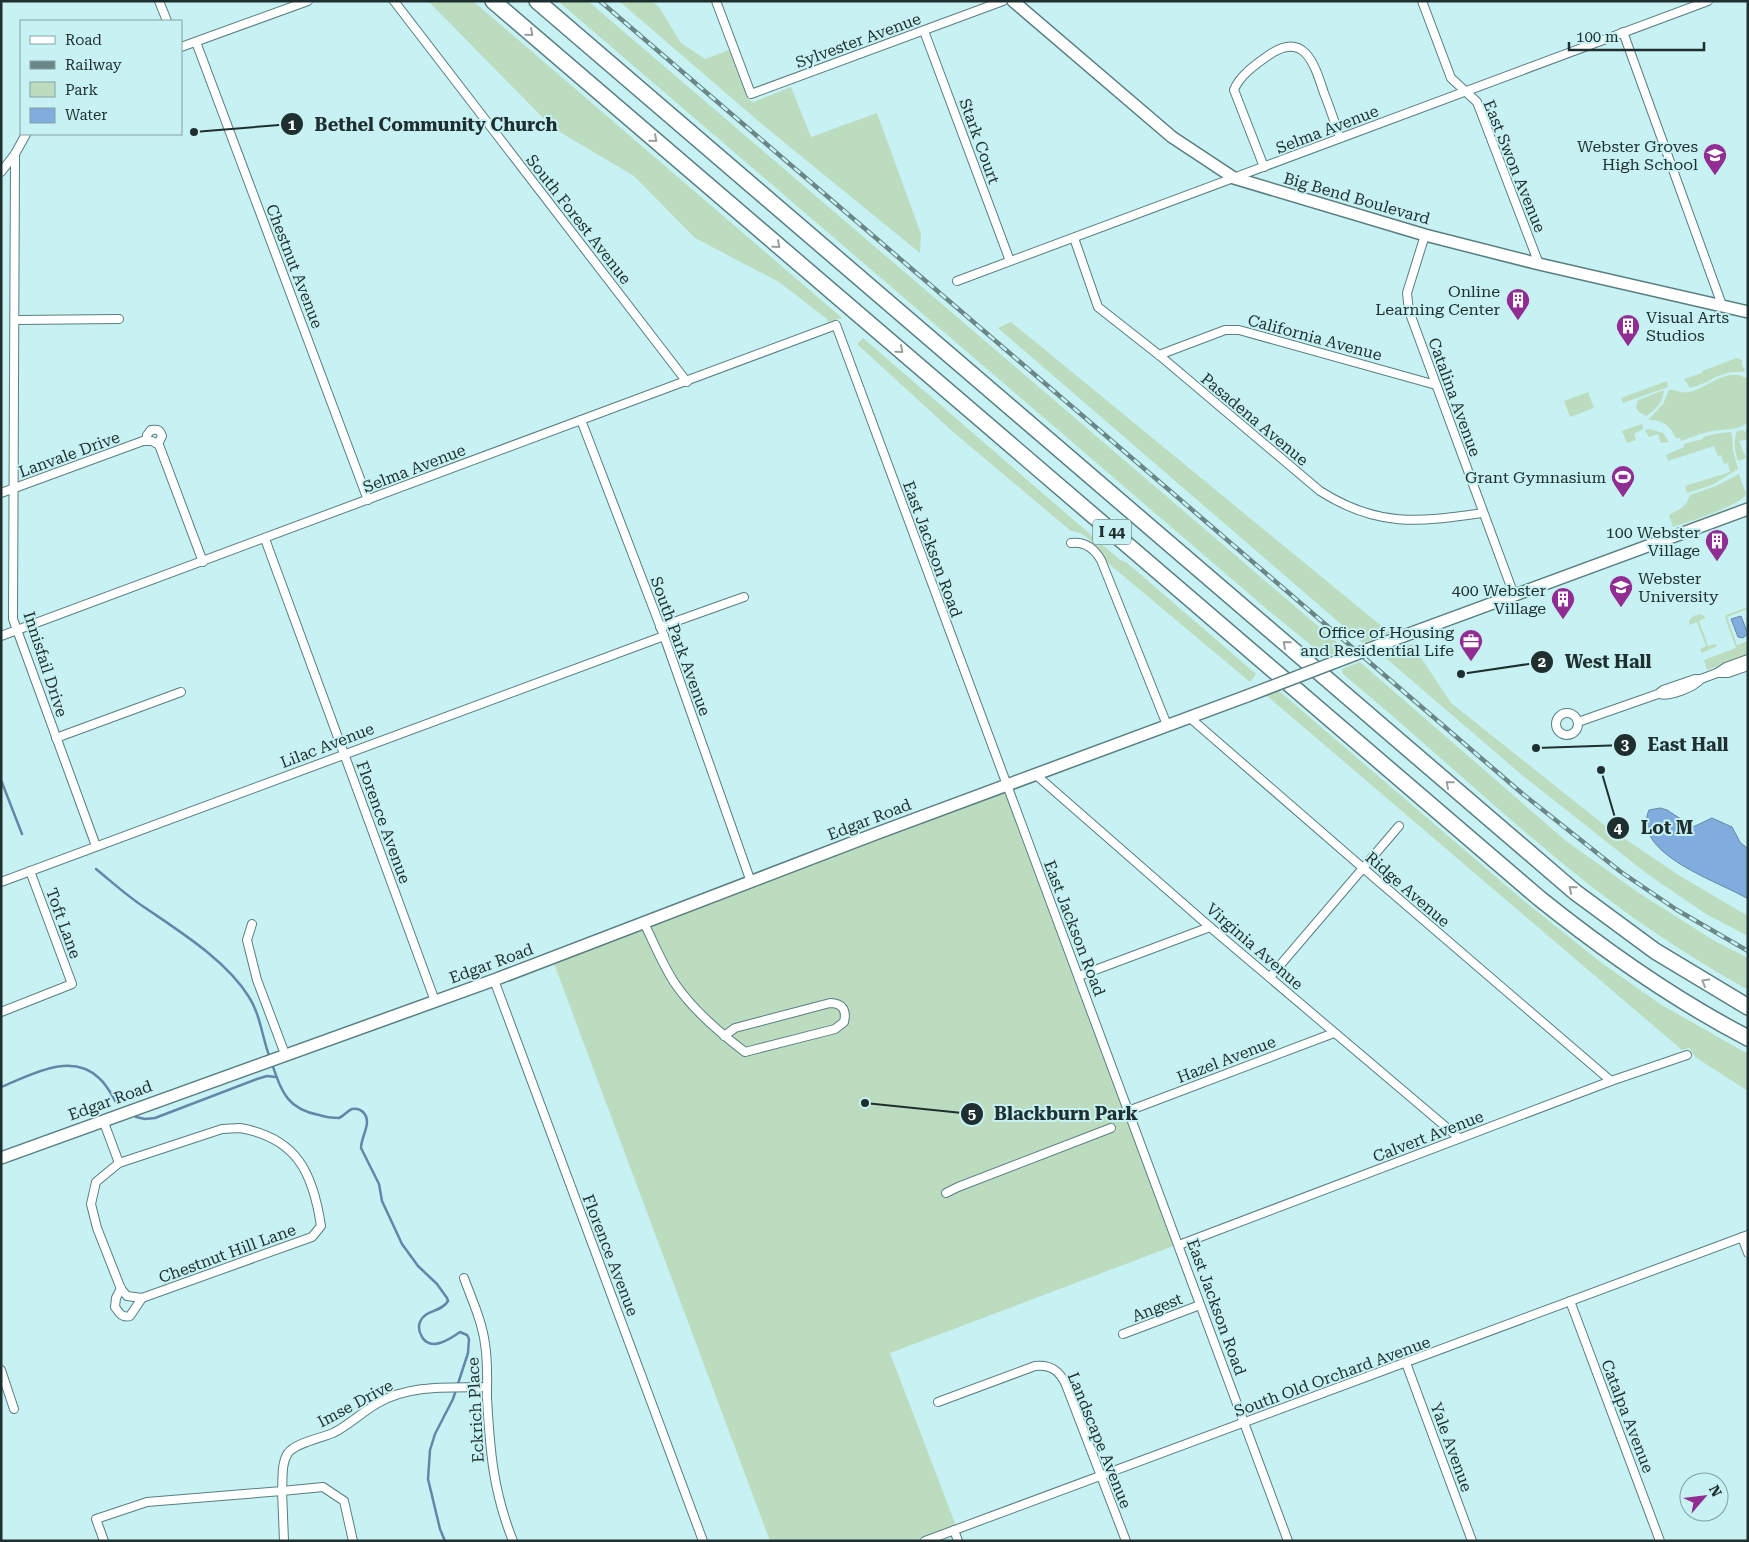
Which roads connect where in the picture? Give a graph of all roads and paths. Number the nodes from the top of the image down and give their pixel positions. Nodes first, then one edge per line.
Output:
1 (159, 1) edge
2 (308, 1) edge
3 (394, 1) edge
4 (494, 1) edge
5 (536, 1) edge
6 (716, 1) edge
7 (1002, 1) edge
8 (1014, 1) edge
9 (1422, 1) edge
10 (1708, 1) edge
11 (167, 20) edge
12 (924, 31) junction
13 (1623, 32) junction
14 (196, 42) junction
15 (182, 47) edge
16 (1467, 91) junction
17 (25, 135) edge
18 (1340, 138) junction
19 (15, 154) junction
20 (1264, 167) junction
21 (1, 172) edge
22 (1234, 178) junction
23 (1425, 234) junction
24 (1074, 238) junction
25 (1010, 261) junction
26 (1539, 264) junction
27 (956, 281) dead end
28 (1722, 305) junction
29 (1747, 311) edge
30 (119, 319) dead end
31 (16, 320) junction
32 (836, 325) joint
33 (1159, 356) junction
34 (687, 382) junction
35 (1436, 385) junction
36 (580, 420) junction
37 (12, 489) junction
38 (1, 493) edge
39 (368, 500) junction
40 (1747, 510) edge
41 (1483, 513) junction
42 (265, 539) junction
43 (1071, 543) dead end
44 (203, 562) junction
45 (1514, 595) junction
46 (744, 597) dead end
47 (660, 627) junction
48 (17, 631) junction
49 (1, 636) edge
50 (664, 636) junction
51 (1748, 659) edge
52 (1748, 666) edge
53 (1717, 673) junction
54 (181, 692) dead end
55 (1190, 717) junction
56 (1578, 722) dead end
57 (1168, 725) junction
58 (56, 738) junction
59 (344, 754) junction
60 (1035, 774) junction
61 (1006, 784) junction
62 (1399, 826) dead end
63 (96, 846) junction
64 (1363, 868) junction
65 (30, 871) junction
66 (1, 882) edge
67 (751, 882) junction
68 (644, 923) junction
69 (252, 924) dead end
70 (1210, 927) junction
71 (1079, 976) junction
72 (1270, 977) junction
73 (494, 980) junction
74 (436, 1001) junction
75 (1748, 1007) edge
76 (1, 1012) edge
77 (1334, 1033) junction
78 (724, 1036) junction
79 (1748, 1038) edge
80 (1687, 1055) dead end
81 (276, 1057) junction
82 (1611, 1081) junction
83 (1128, 1111) junction
84 (103, 1120) junction
85 (1112, 1128) dead end
86 (1459, 1138) junction
87 (1, 1158) edge
88 (120, 1163) junction
89 (946, 1193) dead end
90 (1745, 1236) edge
91 (1179, 1245) junction
92 (1748, 1253) edge
93 (464, 1278) dead end
94 (120, 1288) junction
95 (142, 1298) junction
96 (1570, 1301) junction
97 (1200, 1305) junction
98 (1123, 1334) dead end
99 (1406, 1363) junction
100 (1, 1370) edge
101 (487, 1387) junction
102 (938, 1402) dead end
103 (14, 1409) dead end
104 (1245, 1423) junction
105 (1101, 1476) junction
106 (282, 1491) junction
107 (954, 1530) junction
108 (104, 1541) edge
109 (284, 1541) edge
110 (353, 1541) edge
111 (513, 1541) edge
112 (703, 1541) edge
113 (925, 1541) edge
114 (958, 1541) edge
115 (1126, 1541) edge
116 (1288, 1541) edge
117 (1472, 1541) edge
118 (1660, 1541) edge

1 - 11 street
2 - 14 street
3 - 34 street, South Forest Avenue
4 -> 79 highway, I 44
75 -> 5 highway, I 44
6 - 12 street, Sylvester Avenue
7 - 12 street, Sylvester Avenue
8 - 22 street, Big Bend Boulevard
9 - 16 street, East Swon Avenue
10 - 13 street, Selma Avenue
12 - 25 street, Stark Court
13 - 16 street, Selma Avenue
13 - 28 street
14 - 15 street
14 - 39 street, Chestnut Avenue
16 - 18 street, Selma Avenue
16 - 26 street, East Swon Avenue
17 - 19 street
18 - 20 street, Selma Avenue
18 - 20 street
19 - 21 street
19 - 31 street, Innisfail Drive
20 - 22 street, Selma Avenue
22 - 23 street, Big Bend Boulevard
22 - 24 street, Selma Avenue
23 - 26 street, Big Bend Boulevard
23 - 35 street, Catalina Avenue
24 - 25 street, Selma Avenue
24 - 33 street, Pasadena Avenue
25 - 27 street, Selma Avenue
26 - 28 street, Big Bend Boulevard
28 - 29 street, Big Bend Boulevard
30 - 31 street
31 - 37 street, Innisfail Drive
32 - 34 street, Selma Avenue
32 - 61 street, East Jackson Road
33 - 35 street, California Avenue
33 - 41 street, Pasadena Avenue
34 - 36 street, Selma Avenue
35 - 41 street, Catalina Avenue
36 - 39 street, Selma Avenue
36 - 47 street, South Park Avenue
37 - 38 street, Lanvale Drive
37 - 44 street, Lanvale Drive
37 - 48 street, Innisfail Drive
39 - 42 street, Selma Avenue
40 - 45 street, Edgar Road
41 - 45 street, Catalina Avenue
42 - 44 street, Selma Avenue
42 - 59 street, Florence Avenue
43 - 57 street
44 - 48 street, Selma Avenue
45 - 55 street, Edgar Road, bridge
46 - 47 street
47 - 50 street, South Park Avenue
48 - 49 street, Selma Avenue
48 - 58 street, Innisfail Drive
50 - 59 street, Lilac Avenue
50 - 67 street, South Park Avenue
51 - 53 street
52 - 53 street
53 - 56 street
54 - 58 street
55 - 57 street, Edgar Road
55 - 64 street, Ridge Avenue
57 - 60 street, Edgar Road
58 - 63 street, Innisfail Drive
59 - 63 street, Lilac Avenue
59 - 74 street, Florence Avenue
60 - 61 street, Edgar Road
60 - 70 street, Virginia Avenue
61 - 67 street, Edgar Road
61 - 71 street, East Jackson Road
62 - 64 street
63 - 65 street, Lilac Avenue
64 - 72 street
64 - 82 street, Ridge Avenue
65 - 66 street, Lilac Avenue
65 - 76 street, Toft Lane
67 - 68 street, Edgar Road
68 - 73 street, Edgar Road
68 - 78 street
69 - 81 street
70 - 71 street
70 - 72 street, Virginia Avenue
71 - 83 street, East Jackson Road
72 - 77 street, Virginia Avenue
73 - 74 street, Edgar Road
73 - 112 street, Florence Avenue
74 - 81 street, Edgar Road
77 - 83 street, Hazel Avenue
77 - 86 street, Virginia Avenue
78 - 78 street
80 - 82 street, Calvert Avenue
81 - 84 street, Edgar Road
82 - 86 street, Calvert Avenue
83 - 91 street, East Jackson Road
84 - 87 street, Edgar Road
84 - 88 street
85 - 89 street
86 - 91 street, Calvert Avenue
88 - 94 street, Chestnut Hill Lane
88 - 95 street, Chestnut Hill Lane
90 - 92 street
90 - 96 street, South Old Orchard Avenue
91 - 97 street, East Jackson Road
93 - 101 street, Eckrich Place
94 - 95 street, Chestnut Hill Lane
94 - 95 street, Chestnut Hill Lane
96 - 99 street, South Old Orchard Avenue
96 - 118 street, Catalpa Avenue
97 - 98 street, Angest
97 - 104 street, East Jackson Road
99 - 104 street, South Old Orchard Avenue
99 - 117 street, Yale Avenue
100 - 103 street
101 - 106 street, Imse Drive
101 - 111 street, Eckrich Place
102 - 105 street, Landscape Avenue
104 - 105 street, South Old Orchard Avenue
104 - 116 street, East Jackson Road
105 - 107 street, South Old Orchard Avenue
105 - 115 street, Landscape Avenue
106 - 108 street
106 - 109 street, Imse Drive
106 - 110 street
107 - 113 street, South Old Orchard Avenue
107 - 114 street

